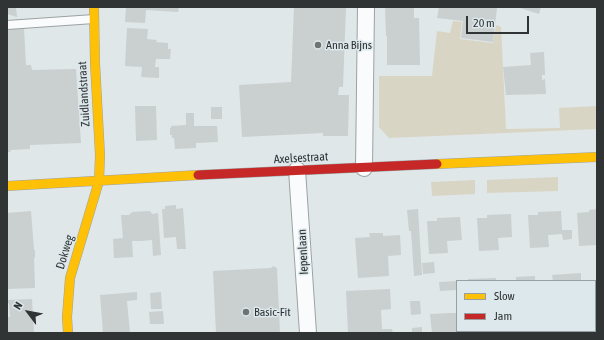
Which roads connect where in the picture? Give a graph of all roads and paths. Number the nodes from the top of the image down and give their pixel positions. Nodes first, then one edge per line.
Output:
1 (94, 7) edge
2 (366, 7) edge
3 (94, 20) junction
4 (7, 24) edge
5 (597, 156) edge
6 (364, 168) junction
7 (297, 170) junction
8 (99, 180) junction
9 (7, 186) edge
10 (68, 333) edge
11 (308, 333) edge

1 - 3 street, Zuidlandstraat
2 - 6 street
3 - 4 lane
3 - 8 street, Zuidlandstraat
5 - 6 street, Axelsestraat
6 - 7 street, Axelsestraat
7 - 8 street, Axelsestraat
7 - 11 street, Iepenlaan
8 - 9 street, Axelsestraat
8 - 10 street, Dokweg

